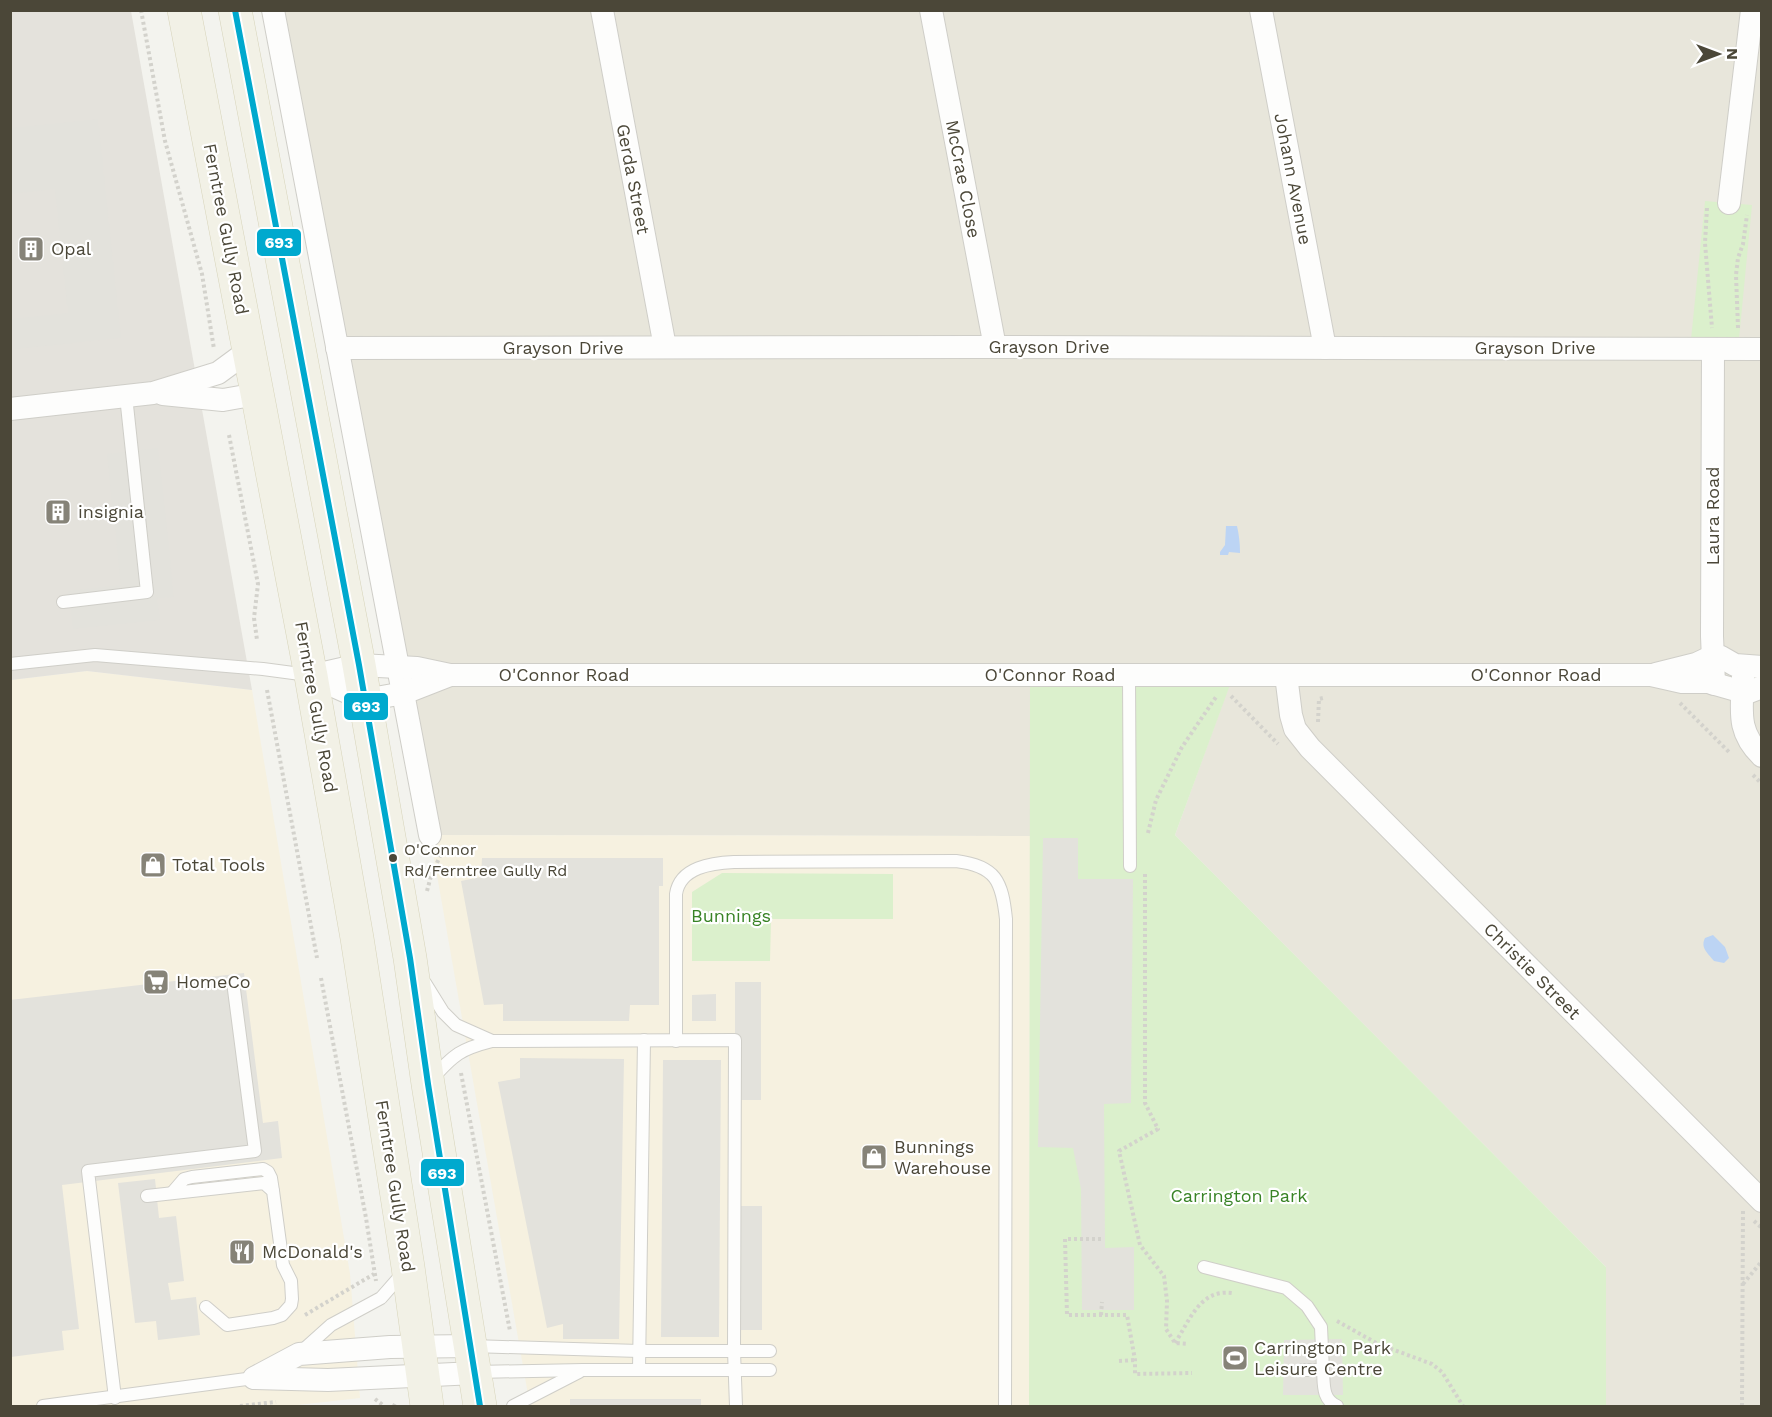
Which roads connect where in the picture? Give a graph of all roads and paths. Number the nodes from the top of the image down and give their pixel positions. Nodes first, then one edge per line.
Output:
1 (141, 10) edge
2 (184, 10) edge
3 (235, 10) edge
4 (273, 10) edge
5 (602, 10) edge
6 (931, 10) edge
7 (1261, 10) edge
8 (1752, 10) edge
9 (1730, 203) dead end
10 (288, 294) junction
11 (665, 347) junction
12 (995, 347) junction
13 (337, 348) junction
14 (1325, 348) junction
15 (1713, 349) junction
16 (1761, 349) edge
17 (249, 351) junction
18 (215, 354) dead end
19 (153, 393) junction
20 (257, 394) junction
21 (126, 396) junction
22 (10, 409) edge
23 (229, 435) dead end
24 (63, 602) dead end
25 (257, 640) dead end
26 (1713, 656) junction
27 (10, 664) edge
28 (359, 665) junction
29 (1753, 666) edge
30 (399, 667) junction
31 (450, 675) junction
32 (1129, 675) junction
33 (1296, 675) junction
34 (1651, 675) junction
35 (311, 676) junction
36 (1714, 684) junction
37 (267, 690) dead end
38 (1752, 690) edge
39 (404, 693) junction
40 (1218, 694) dead end
41 (365, 700) junction
42 (1680, 702) dead end
43 (1737, 759) dead end
44 (1753, 762) edge
45 (1761, 784) edge
46 (430, 835) dead end
47 (1146, 840) dead end
48 (1130, 866) dead end
49 (1145, 873) dead end
50 (317, 957) dead end
51 (410, 958) junction
52 (321, 978) dead end
53 (233, 982) dead end
54 (644, 1040) junction
55 (492, 1041) junction
56 (676, 1041) junction
57 (460, 1066) dead end
58 (428, 1084) junction
59 (147, 1196) dead end
60 (1752, 1205) edge
61 (1101, 1239) dead end
62 (1761, 1261) edge
63 (408, 1267) junction
64 (1204, 1267) dead end
65 (374, 1274) junction
66 (1742, 1285) junction
67 (378, 1290) dead end
68 (1102, 1302) dead end
69 (206, 1307) dead end
70 (1101, 1315) junction
71 (297, 1319) dead end
72 (510, 1334) dead end
73 (1188, 1344) dead end
74 (734, 1351) junction
75 (639, 1352) junction
76 (770, 1352) dead end
77 (299, 1354) junction
78 (473, 1359) junction
79 (1135, 1360) junction
80 (1119, 1361) dead end
81 (583, 1370) junction
82 (639, 1370) junction
83 (735, 1370) junction
84 (770, 1370) dead end
85 (1303, 1370) dead end
86 (1323, 1370) junction
87 (1192, 1373) dead end
88 (254, 1378) junction
89 (411, 1388) edge
90 (115, 1398) junction
91 (1326, 1402) edge
92 (43, 1407) edge
93 (480, 1407) edge
94 (513, 1407) edge
95 (736, 1407) edge
96 (1005, 1407) edge
97 (1337, 1407) edge
98 (1742, 1407) edge

1 - 18 path
2 - 17 main road, Ferntree Gully Road
3 - 10 main road
4 - 13 street
5 - 11 street, Gerda Street
6 - 12 street, McCrae Close
7 - 14 street, Johann Avenue
8 - 9 street
10 - 20 main road
10 - 28 main road
11 - 12 street, Grayson Drive
11 - 13 street, Grayson Drive
12 - 14 street, Grayson Drive
13 - 30 street
14 - 15 street, Grayson Drive
15 - 16 street, Grayson Drive
15 - 26 street, Laura Road
17 - 19 street
17 - 20 main road, Ferntree Gully Road
19 - 20 street
19 - 21 street
20 - 35 main road, Ferntree Gully Road
21 - 22 street
21 - 24 lane
23 - 25 path
26 - 29 street
26 - 34 street, O'Connor Road
26 - 36 street, Laura Road
27 - 35 lane
28 - 30 street, O'Connor Road
28 - 35 street, O'Connor Road
28 - 41 main road
29 - 38 street
30 - 31 street, O'Connor Road
30 - 39 street
31 - 32 street, O'Connor Road
31 - 39 street, O'Connor Road
32 - 33 street, O'Connor Road
32 - 48 lane
33 - 34 street, O'Connor Road
33 - 60 street, Christie Street
34 - 36 street, O'Connor Road
35 - 41 street
35 - 63 main road, Ferntree Gully Road
36 - 38 street, O'Connor Road
37 - 50 path
38 - 44 street
39 - 41 street, O'Connor Road
39 - 46 street
40 - 47 path
41 - 51 main road
42 - 43 path
44 - 45 path
49 - 73 path
51 - 55 lane
51 - 58 main road
52 - 65 path
53 - 90 lane
54 - 55 lane
54 - 56 lane
54 - 75 lane
55 - 58 lane
56 - 74 lane
56 - 96 lane
57 - 72 path
58 - 78 main road
59 - 69 lane
60 - 66 path
61 - 70 path
62 - 66 path
63 - 77 lane
63 - 89 main road, Ferntree Gully Road
64 - 86 lane
65 - 67 path
65 - 71 path
66 - 98 path
68 - 70 path
70 - 79 path
74 - 75 lane
74 - 76 lane
74 - 83 lane
75 - 78 lane
75 - 82 lane
77 - 88 street
77 - 89 street
78 - 81 lane
78 - 89 street
78 - 93 main road
79 - 80 path
79 - 87 path
81 - 82 lane
81 - 94 lane
82 - 83 lane
83 - 84 lane
83 - 95 lane
85 - 86 lane
86 - 91 lane
88 - 89 street
88 - 90 lane
90 - 92 lane
91 - 97 lane

